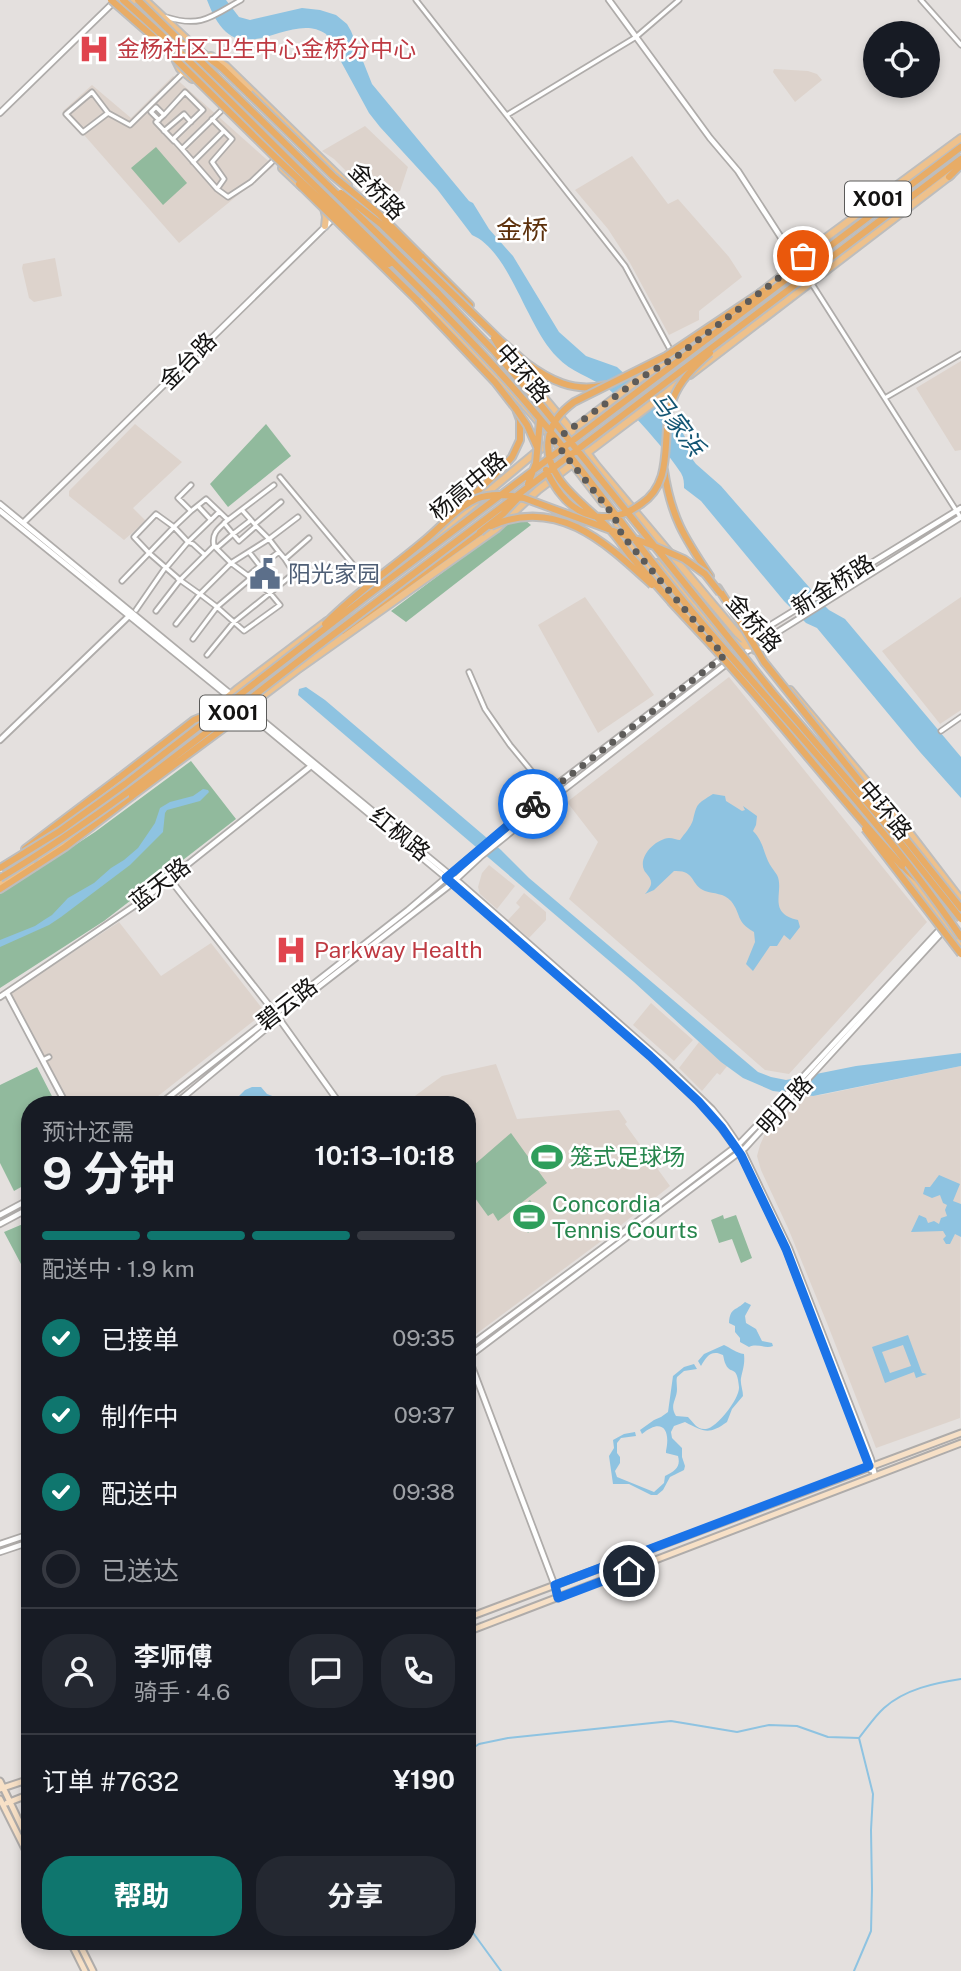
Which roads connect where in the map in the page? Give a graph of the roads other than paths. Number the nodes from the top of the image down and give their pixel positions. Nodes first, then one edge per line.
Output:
1 (114, 0) edge
2 (122, 0) edge
3 (131, 0) edge
4 (138, 0) edge
5 (145, 0) edge
6 (241, 0) edge
7 (416, 0) edge
8 (609, 0) edge
9 (679, 0) edge
10 (920, 0) edge
11 (145, 13) junction
12 (161, 15) junction
13 (636, 37) junction
14 (961, 45) edge
15 (197, 48) junction
16 (169, 49) junction
17 (184, 72) junction
18 (213, 72) junction
19 (223, 109) junction
20 (0, 113) edge
21 (108, 113) junction
22 (164, 115) junction
23 (507, 115) junction
24 (159, 120) junction
25 (212, 120) junction
26 (191, 122) junction
27 (164, 131) junction
28 (224, 131) junction
29 (173, 139) junction
30 (961, 142) edge
31 (182, 149) junction
32 (274, 159) junction
33 (961, 159) edge
34 (193, 162) junction
35 (961, 167) edge
36 (294, 170) junction
37 (949, 177) joint
38 (321, 178) junction
39 (217, 189) junction
40 (357, 195) junction
41 (348, 203) junction
42 (324, 208) junction
43 (338, 213) junction
44 (326, 226) junction
45 (797, 261) junction
46 (809, 262) junction
47 (422, 274) junction
48 (811, 284) junction
49 (423, 292) junction
50 (780, 296) junction
51 (961, 354) edge
52 (676, 357) junction
53 (524, 361) junction
54 (521, 371) junction
55 (520, 381) junction
56 (610, 383) junction
57 (885, 398) junction
58 (516, 409) junction
59 (570, 430) junction
60 (558, 439) junction
61 (587, 452) junction
62 (579, 458) junction
63 (572, 464) junction
64 (664, 470) junction
65 (281, 477) dead end
66 (191, 485) dead end
67 (274, 485) dead end
68 (281, 502) dead end
69 (0, 504) edge
70 (197, 506) junction
71 (461, 507) junction
72 (959, 509) edge
73 (242, 510) junction
74 (0, 511) edge
75 (191, 511) junction
76 (219, 512) junction
77 (636, 512) junction
78 (614, 516) junction
79 (298, 517) dead end
80 (961, 518) edge
81 (211, 520) junction
82 (224, 523) junction
83 (254, 523) junction
84 (22, 525) junction
85 (174, 527) junction
86 (480, 532) junction
87 (233, 534) junction
88 (309, 538) dead end
89 (269, 539) junction
90 (188, 542) junction
91 (214, 546) junction
92 (249, 552) junction
93 (279, 552) junction
94 (149, 554) junction
95 (205, 555) junction
96 (285, 559) junction
97 (231, 563) junction
98 (260, 566) junction
99 (166, 568) junction
100 (251, 578) junction
101 (180, 580) junction
102 (122, 581) dead end
103 (372, 587) junction
104 (270, 593) junction
105 (682, 593) junction
106 (720, 593) junction
107 (200, 594) junction
108 (672, 603) junction
109 (217, 607) junction
110 (156, 611) dead end
111 (133, 613) junction
112 (700, 621) junction
113 (234, 622) junction
114 (176, 624) dead end
115 (193, 639) dead end
116 (742, 642) junction
117 (307, 643) junction
118 (752, 647) junction
119 (315, 648) junction
120 (727, 653) junction
121 (207, 655) dead end
122 (736, 659) junction
123 (469, 672) dead end
124 (748, 685) junction
125 (230, 695) junction
126 (225, 706) junction
127 (243, 709) junction
128 (961, 717) edge
129 (941, 731) dead end
130 (0, 740) edge
131 (313, 765) junction
132 (548, 791) junction
133 (859, 819) junction
134 (25, 849) junction
135 (0, 867) edge
136 (448, 877) junction
137 (0, 878) edge
138 (169, 878) junction
139 (454, 881) junction
140 (0, 884) edge
141 (927, 888) junction
142 (0, 889) edge
143 (961, 900) edge
144 (961, 908) edge
145 (961, 918) edge
146 (945, 926) junction
147 (961, 937) edge
148 (961, 948) edge
149 (961, 954) edge
150 (7, 993) junction
151 (0, 997) edge
152 (277, 1015) junction
153 (49, 1057) dead end
154 (43, 1060) junction
155 (62, 1096) edge
156 (171, 1096) edge
157 (184, 1096) edge
158 (334, 1096) edge
159 (737, 1145) junction
160 (741, 1151) junction
161 (21, 1204) edge
162 (21, 1213) edge
163 (0, 1215) edge
164 (0, 1224) edge
165 (476, 1341) edge
166 (476, 1350) edge
167 (476, 1382) edge
168 (961, 1433) edge
169 (961, 1443) edge
170 (871, 1466) junction
171 (875, 1476) junction
172 (21, 1537) edge
173 (0, 1544) edge
174 (21, 1545) edge
175 (0, 1552) edge
176 (555, 1585) junction
177 (558, 1598) junction
178 (476, 1615) edge
179 (476, 1629) edge
180 (0, 1781) edge
181 (21, 1782) edge
182 (1, 1789) edge
183 (21, 1797) edge
184 (3, 1802) edge
185 (21, 1830) edge
186 (21, 1840) edge
187 (74, 1950) edge
188 (82, 1950) edge
189 (85, 1971) edge
190 (93, 1971) edge

1 - 16 main road, 金桥路
1 - 20 street
1 - 32 highway, bridge
2 - 49 highway, 中环路, bridge
3 - 11 main road
4 - 38 highway, 中环路, bridge
5 - 12 main road, 金桥路
6 - 12 street
7 - 23 street
8 - 13 street
9 - 13 street
10 - 14 street
11 - 12 street
11 - 18 main road
12 - 15 main road, 金桥路
13 - 23 street
13 - 45 street
15 - 18 main road, 金桥路
15 - 40 main road, 金桥路
15 - 55 highway, bridge
16 - 17 main road, 金桥路
16 - 36 main road, 金桥路
17 - 19 main road, 金桥路
17 - 21 street
18 - 41 main road, 金桥路
19 - 25 street
19 - 32 main road, 金桥路
21 - 21 street
22 - 24 street
22 - 24 street
22 - 26 street
23 - 52 street
24 - 27 street
25 - 28 street
25 - 31 street
26 - 27 street
26 - 29 street
27 - 29 street
28 - 34 street
28 - 39 street
29 - 31 street
30 - 45 main road, 杨高中路 / X001
30 - 46 highway, 杨高中路 / X001
31 - 34 street
32 - 36 main road
32 - 39 street
32 - 42 main road, 金桥路
32 - 49 highway, bridge
32 - 58 highway, bridge
33 - 50 highway, 杨高中路 / X001, bridge
34 - 39 street
35 - 37 highway
36 - 43 main road, 金桥路
37 - 48 main road, 杨高中路 / X001
38 - 53 highway, bridge
38 - 55 highway, 中环路, bridge
40 - 41 street, 金台路
40 - 54 main road, 金桥路
41 - 43 street, 金台路
41 - 47 main road, 金桥路
42 - 43 main road, 金桥路
42 - 44 main road
43 - 44 street, 金台路
43 - 47 main road
43 - 60 main road, 金桥路
44 - 84 street, 金台路
45 - 48 street
45 - 52 main road, 杨高中路 / X001
46 - 56 highway, bridge
46 - 117 highway, 杨高中路 / X001, bridge
47 - 54 main road, 金桥路
48 - 57 street
48 - 61 main road, 杨高中路 / X001, bridge
49 - 112 highway, 中环路, bridge
50 - 64 highway, bridge
50 - 119 highway, 杨高中路 / X001, bridge
51 - 57 street
52 - 59 main road, 杨高中路 / X001
53 - 56 highway, bridge
53 - 86 highway, bridge
54 - 59 main road, 金桥路
55 - 145 highway, 中环路, bridge
56 - 108 highway, bridge
57 - 72 street
58 - 64 highway, bridge
58 - 71 highway, bridge
59 - 60 main road, 杨高中路 / X001
59 - 61 main road, 金桥路
60 - 61 main road
60 - 62 main road
60 - 63 main road, 金桥路
60 - 103 main road, 杨高中路 / X001
61 - 62 main road, 杨高中路
61 - 77 main road, 金桥路
62 - 63 main road, 杨高中路
62 - 77 main road
63 - 78 main road, 金桥路
63 - 127 main road, 杨高中路 / X001
64 - 106 highway, bridge
65 - 103 street
66 - 75 street
67 - 73 street
68 - 83 street
69 - 84 street
70 - 75 street
70 - 76 street
70 - 81 street
71 - 106 highway, bridge
71 - 117 highway, bridge
72 - 80 street
72 - 116 street, 新金桥路
73 - 82 street
73 - 83 street
74 - 84 street
75 - 85 street
76 - 81 street
76 - 82 street
77 - 116 main road, 金桥路
78 - 105 main road, 金桥路
78 - 120 main road, 金桥路
79 - 89 street
80 - 118 street, 新金桥路
81 - 90 street
82 - 87 street
82 - 91 street
83 - 87 street
83 - 87 street
83 - 89 street
84 - 111 street, 红枫路
85 - 90 street
85 - 94 street
85 - 94 street
86 - 108 highway, bridge
86 - 119 highway, bridge
87 - 91 street
88 - 96 street
89 - 92 street
89 - 93 street
90 - 95 street
90 - 99 street
91 - 95 street
91 - 97 street
92 - 97 street
92 - 98 street
93 - 96 street
93 - 98 street
94 - 99 street
94 - 102 street
95 - 101 street
96 - 104 street
97 - 100 street
97 - 107 street
98 - 100 street
99 - 101 street
99 - 111 street
100 - 104 street
100 - 109 street
101 - 107 street
101 - 110 street
103 - 125 main road, 杨高中路 / X001
104 - 113 street
104 - 113 street
105 - 116 main road
105 - 120 main road, 金桥路
106 - 144 highway, bridge
107 - 109 street
107 - 114 street
108 - 124 highway, bridge
109 - 113 street
109 - 115 street
111 - 125 street, 红枫路
111 - 130 street
112 - 124 highway, bridge
112 - 141 highway, 中环路, bridge
113 - 121 street
116 - 118 main road
116 - 120 street, 新金桥路
117 - 126 highway, 杨高中路 / X001, bridge
118 - 122 street, 新金桥路
118 - 143 main road, 金桥路
119 - 127 highway, 杨高中路 / X001, bridge
120 - 122 main road, 金桥路
120 - 132 street, 新金桥路
122 - 139 street, 新金桥路
122 - 146 main road, 金桥路
123 - 132 street
124 - 133 highway, bridge
125 - 127 street, 红枫路
125 - 134 main road, 杨高中路 / X001
126 - 134 highway, bridge
126 - 135 highway, 杨高中路 / X001, bridge
127 - 131 street, 红枫路
127 - 137 highway, 杨高中路 / X001, bridge
127 - 140 main road, 杨高中路 / X001
127 - 142 highway, bridge
128 - 129 street
131 - 136 street, 红枫路
131 - 138 street, 蓝天路
132 - 136 street, 新金桥路
133 - 141 highway, bridge
133 - 149 highway, bridge
134 - 135 main road, 杨高中路 / X001
136 - 139 street, 红枫路
136 - 152 street, 碧云路
138 - 150 street, 蓝天路
138 - 152 street
139 - 152 street, 碧云路
139 - 159 street, 红枫路
141 - 147 highway, 中环路, bridge
144 - 146 street
145 - 146 street
146 - 148 main road, 金桥路
146 - 159 street, 明月路
146 - 160 street, 明月路
150 - 151 street, 蓝天路
150 - 154 street
152 - 156 street, 碧云路
152 - 157 street, 碧云路
152 - 158 street
153 - 154 street
154 - 155 street
159 - 160 street, 红枫路
159 - 165 street, 明月路
160 - 166 street, 明月路
160 - 170 street, 红枫路
161 - 163 street
162 - 164 street
167 - 176 street
168 - 170 main road
169 - 171 main road
170 - 171 street, 红枫路
170 - 176 main road
171 - 177 main road
172 - 173 street
174 - 175 street
176 - 177 street
176 - 178 main road
177 - 179 main road
180 - 182 main road
181 - 182 main road
182 - 184 main road
183 - 184 main road
184 - 185 main road
184 - 186 main road
187 - 189 main road
188 - 190 main road

